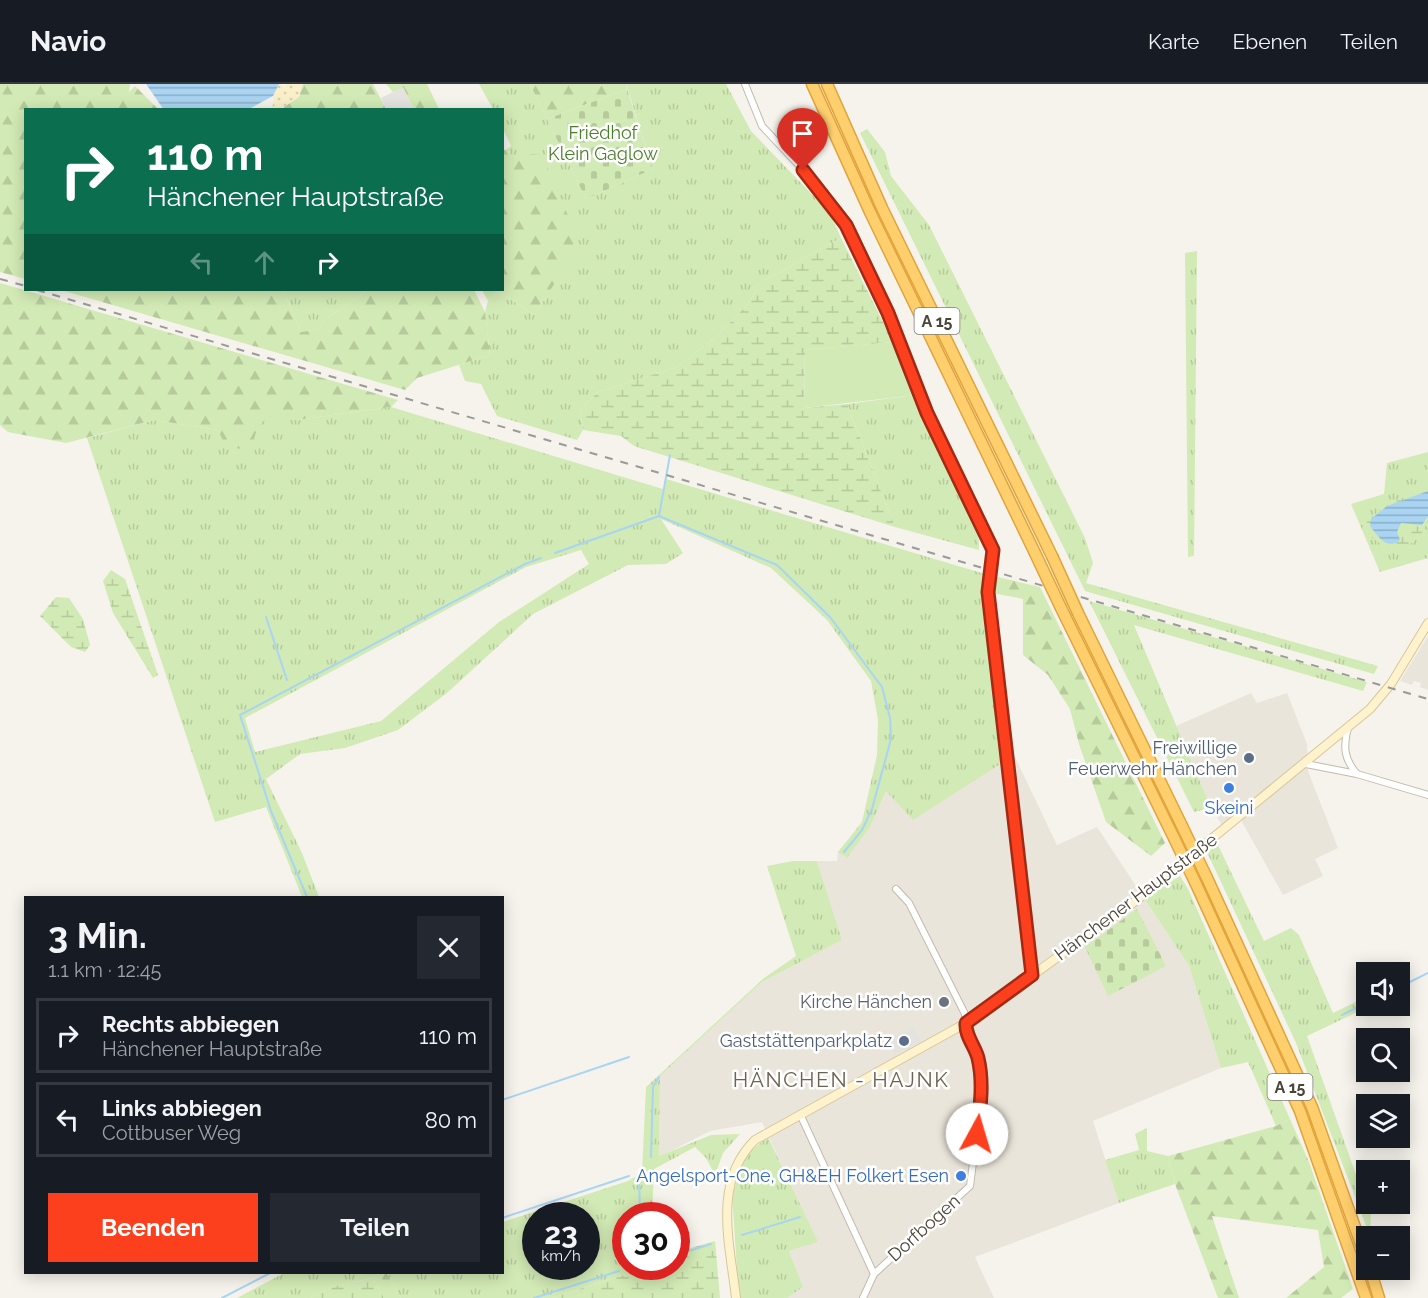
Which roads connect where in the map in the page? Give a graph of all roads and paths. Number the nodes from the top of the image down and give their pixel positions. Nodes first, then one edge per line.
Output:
1 (745, 84) edge
2 (812, 84) edge
3 (827, 84) edge
4 (1428, 623) edge
5 (1349, 726) junction
6 (1306, 764) junction
7 (1357, 774) junction
8 (1428, 795) edge
9 (896, 889) dead end
10 (1032, 975) junction
11 (966, 1023) junction
12 (800, 1114) junction
13 (1356, 1230) edge
14 (874, 1274) junction
15 (1373, 1280) edge
16 (866, 1296) edge
17 (736, 1298) edge
18 (1366, 1298) edge
19 (1379, 1298) edge

1 - 10 street
2 - 18 highway, A 15, bridge
3 - 13 highway, A 15, bridge
4 - 5 main road, Hänchener Hauptstraße
5 - 6 main road, Hänchener Hauptstraße
5 - 7 street
6 - 7 street
6 - 10 main road, Hänchener Hauptstraße
7 - 8 street
9 - 11 street, Dorfbogen
10 - 11 main road, Hänchener Hauptstraße
11 - 12 main road, Hänchener Hauptstraße
11 - 14 street, Dorfbogen
12 - 14 street
12 - 17 main road, Hänchener Hauptstraße
14 - 16 street, Dorfbogen
15 - 19 highway

